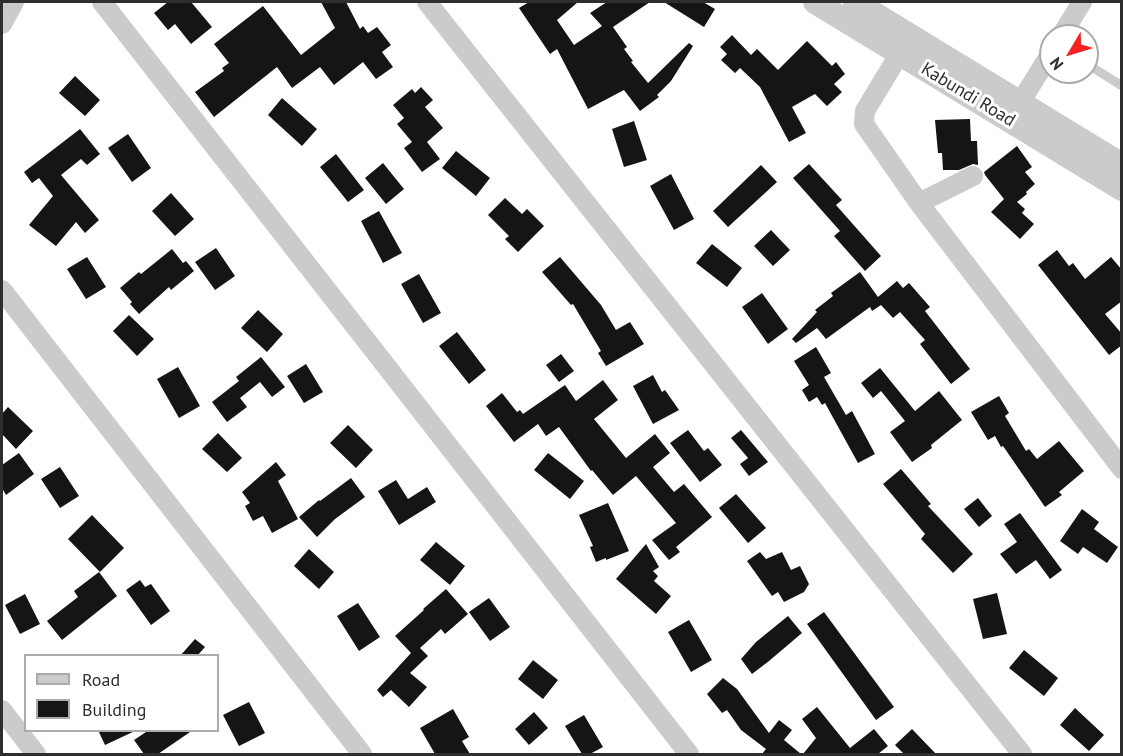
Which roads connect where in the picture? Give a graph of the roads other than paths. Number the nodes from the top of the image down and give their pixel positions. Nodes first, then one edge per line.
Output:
1 (14, 2) edge
2 (102, 2) edge
3 (427, 2) edge
4 (815, 2) edge
5 (855, 2) edge
6 (1082, 2) edge
7 (2, 24) edge
8 (1068, 24) edge
9 (900, 53) junction
10 (1039, 72) edge
11 (1099, 72) edge
12 (1122, 86) edge
13 (1015, 111) junction
14 (1122, 165) edge
15 (973, 176) dead end
16 (1122, 189) edge
17 (919, 203) junction
18 (2, 290) edge
19 (1122, 469) edge
20 (2, 710) edge
21 (36, 754) edge
22 (362, 754) edge
23 (689, 754) edge
24 (1022, 754) edge

1 - 7 street
2 - 23 street
3 - 24 street
4 - 9 street, Kabundi Road
5 - 13 street, Kabundi Road
6 - 8 street
9 - 13 street, Kabundi Road
9 - 17 street
10 - 13 street
11 - 12 lane
13 - 14 street, Kabundi Road
13 - 16 street, Kabundi Road
15 - 17 street
17 - 19 street
18 - 22 street
20 - 21 street

